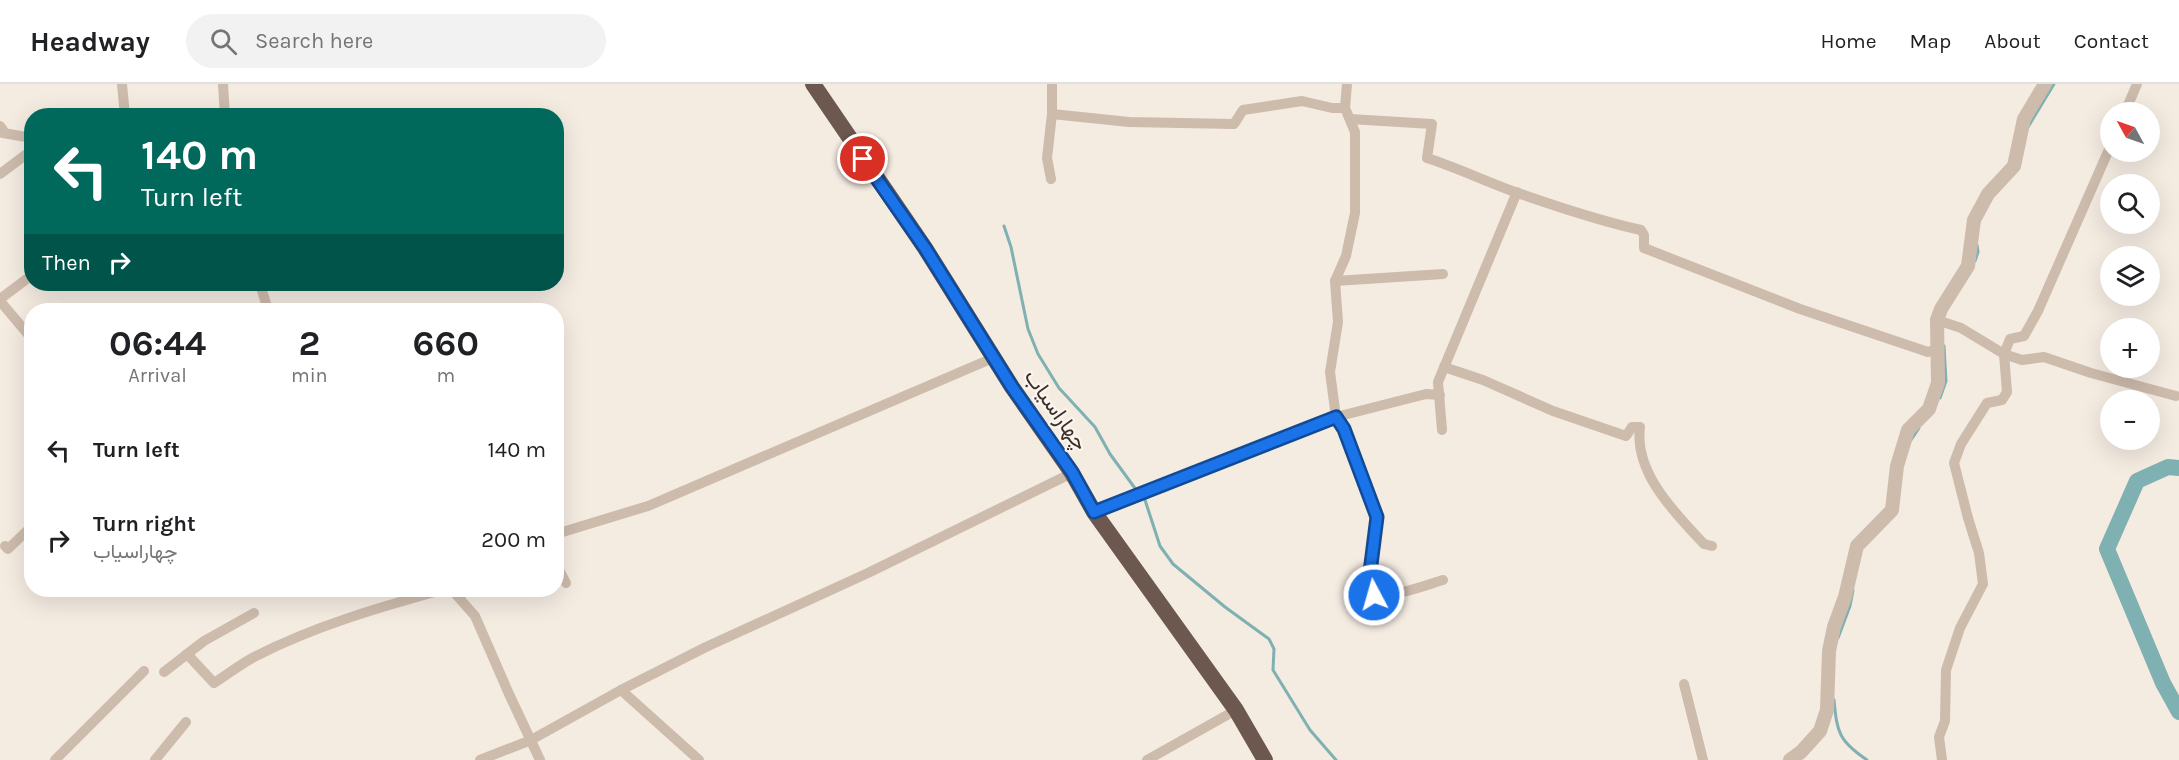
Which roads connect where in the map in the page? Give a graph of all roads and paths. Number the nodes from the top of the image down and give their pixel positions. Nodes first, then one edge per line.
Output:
1 (122, 84) edge
2 (223, 84) edge
3 (813, 84) edge
4 (1052, 84) edge
5 (1347, 84) edge
6 (2045, 84) edge
7 (2137, 84) edge
8 (2129, 102) edge
9 (124, 108) edge
10 (224, 108) edge
11 (1053, 114) junction
12 (1347, 114) junction
13 (1, 129) edge
14 (24, 137) edge
15 (24, 156) edge
16 (2103, 162) edge
17 (0, 174) edge
18 (1051, 179) dead end
19 (1517, 192) junction
20 (1443, 274) dead end
21 (24, 281) edge
22 (1335, 281) junction
23 (0, 300) edge
24 (1937, 320) junction
25 (24, 329) edge
26 (1937, 349) junction
27 (2004, 354) junction
28 (993, 358) junction
29 (1444, 367) junction
30 (1440, 395) junction
31 (2176, 396) dead end
32 (1336, 417) junction
33 (1442, 430) dead end
34 (1072, 472) junction
35 (1094, 512) junction
36 (564, 532) edge
37 (24, 534) edge
38 (5, 546) dead end
39 (1712, 546) dead end
40 (564, 579) edge
41 (1443, 580) dead end
42 (566, 583) dead end
43 (417, 597) edge
44 (458, 597) edge
45 (254, 613) dead end
46 (187, 654) junction
47 (144, 671) dead end
48 (164, 672) dead end
49 (1684, 684) dead end
50 (621, 690) junction
51 (1236, 710) junction
52 (186, 722) dead end
53 (531, 740) junction
54 (55, 760) edge
55 (155, 760) edge
56 (480, 760) edge
57 (540, 760) edge
58 (699, 760) edge
59 (1147, 760) edge
60 (1265, 760) edge
61 (1703, 760) edge
62 (1790, 760) edge
63 (1942, 760) edge

1 - 9 street
2 - 10 street
3 - 28 highway, چهاراسیاب
4 - 11 street
5 - 12 street
6 - 24 street
7 - 8 street
11 - 12 street
11 - 18 street
12 - 19 street
12 - 22 street
13 - 14 street
15 - 17 street
16 - 27 street
19 - 26 street
19 - 29 street
20 - 22 street
21 - 23 street
22 - 32 street
23 - 25 street
24 - 26 street
24 - 27 street
26 - 62 street
27 - 31 street
27 - 63 street
28 - 34 highway, چهاراسیاب
28 - 36 street
29 - 30 street
29 - 39 street
30 - 32 street
30 - 33 street
32 - 35 street
32 - 41 street
34 - 35 highway, چهاراسیاب
34 - 50 street
35 - 51 highway, چهاراسیاب
37 - 38 street
40 - 42 street
43 - 46 street
44 - 53 street
45 - 46 street
46 - 48 street
47 - 54 street
49 - 61 street
50 - 53 street
50 - 58 street
51 - 59 street
51 - 60 highway, چهاراسیاب
52 - 55 street
53 - 56 street
53 - 57 street

